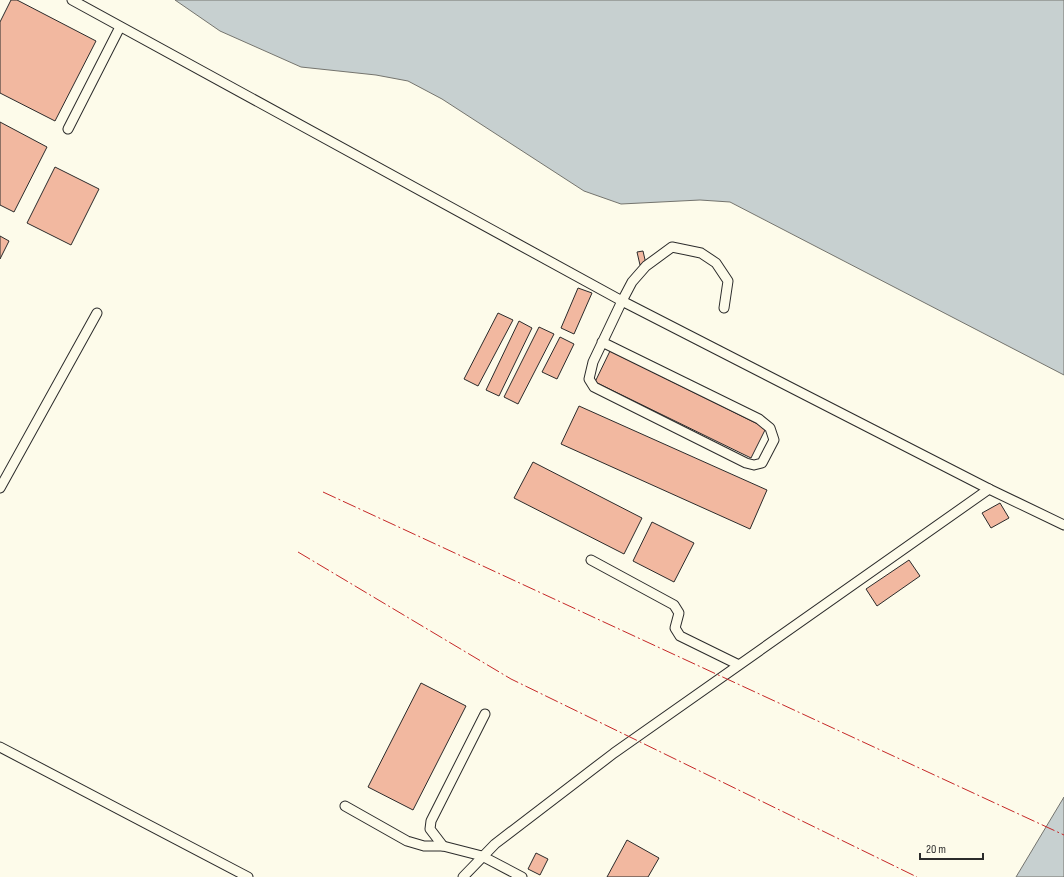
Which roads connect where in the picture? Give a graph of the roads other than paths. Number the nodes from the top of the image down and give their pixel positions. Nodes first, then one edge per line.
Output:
1 (72, 0) edge
2 (120, 27) junction
3 (68, 129) dead end
4 (622, 301) junction
5 (724, 308) dead end
6 (97, 313) dead end
7 (602, 342) junction
8 (0, 488) edge
9 (988, 489) junction
10 (1064, 525) edge
11 (591, 560) dead end
12 (737, 664) junction
13 (485, 714) dead end
14 (0, 747) edge
15 (345, 806) dead end
16 (443, 846) junction
17 (482, 856) junction
18 (248, 877) edge
19 (463, 877) edge
20 (522, 877) edge

1 - 2 lane
2 - 3 lane
2 - 4 lane
4 - 5 lane
4 - 7 lane
4 - 9 lane
6 - 8 lane
7 - 7 lane
9 - 10 lane
9 - 12 lane
11 - 12 lane
12 - 17 lane
13 - 16 lane
14 - 18 lane
15 - 16 lane
16 - 17 lane
17 - 19 lane
17 - 20 lane

